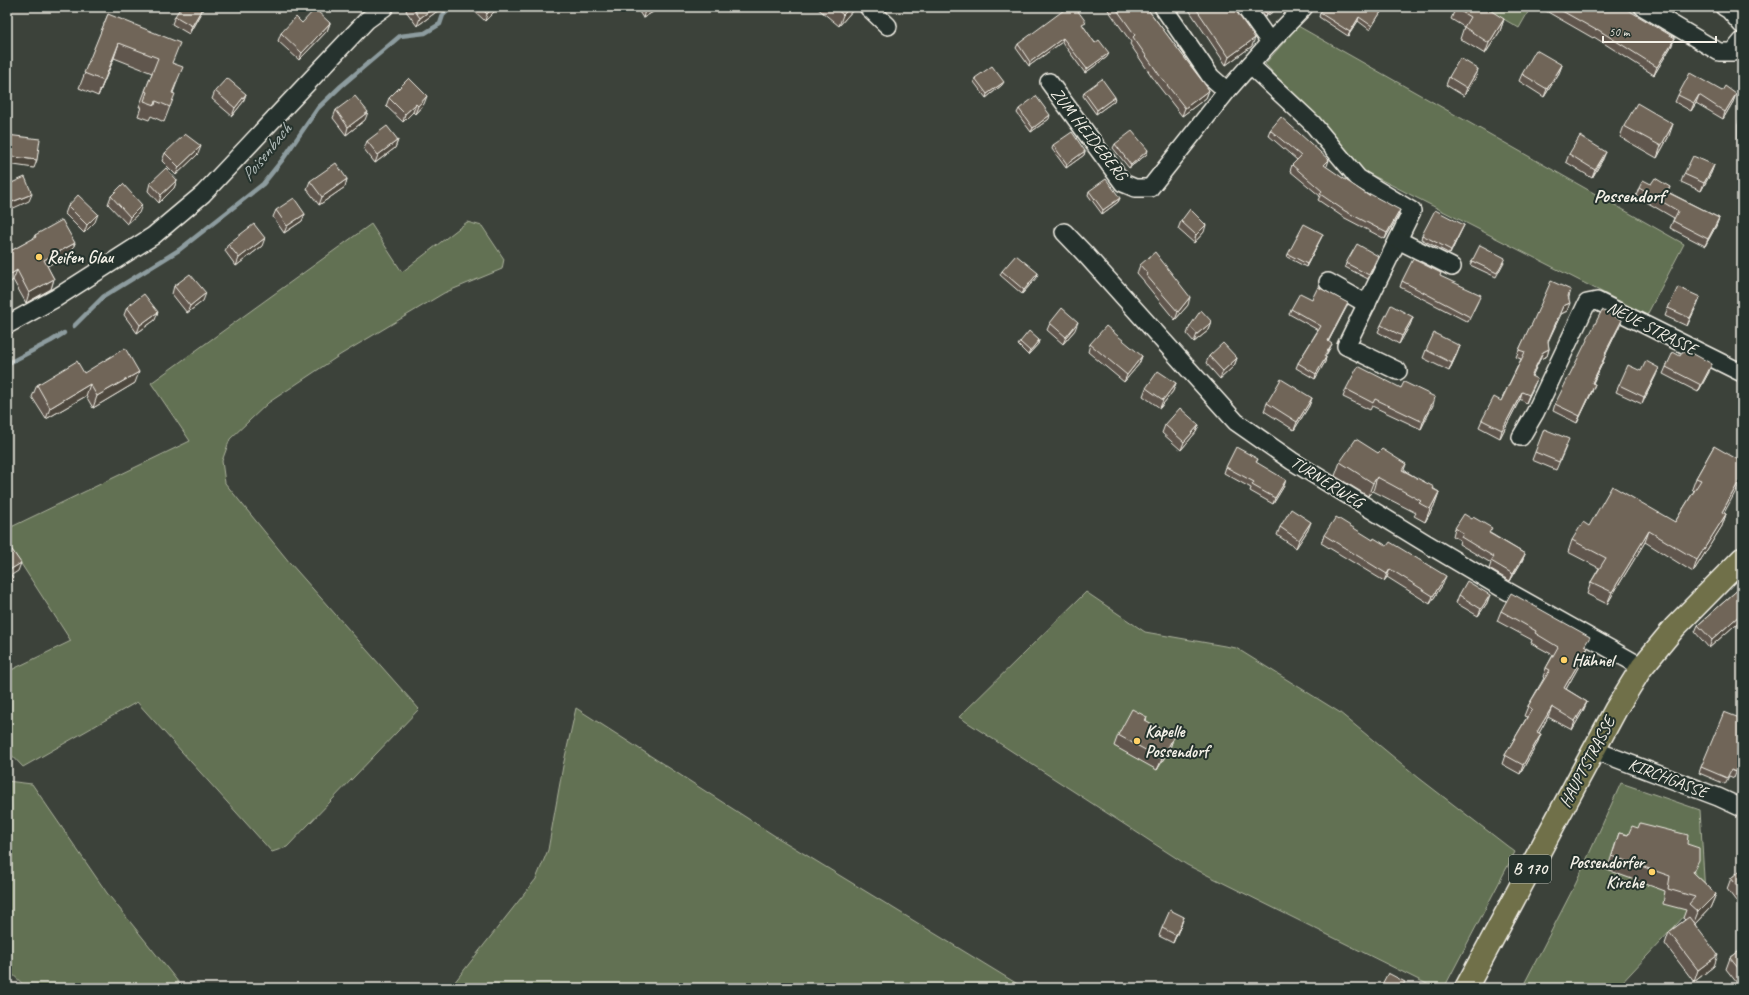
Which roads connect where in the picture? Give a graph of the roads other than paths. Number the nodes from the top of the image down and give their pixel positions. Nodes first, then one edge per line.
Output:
1 (385, 7) edge
2 (868, 7) edge
3 (1163, 7) edge
4 (1246, 7) edge
5 (1304, 7) edge
6 (1643, 7) edge
7 (1724, 7) edge
8 (1742, 24) edge
9 (888, 26) dead end
10 (1742, 41) edge
11 (1270, 42) junction
12 (1250, 65) junction
13 (1049, 82) dead end
14 (1227, 91) junction
15 (1064, 232) dead end
16 (1398, 240) junction
17 (1452, 267) dead end
18 (1328, 282) dead end
19 (1367, 304) junction
20 (7, 325) edge
21 (1398, 371) dead end
22 (1742, 373) edge
23 (1521, 436) dead end
24 (1742, 560) edge
25 (1642, 668) junction
26 (1594, 750) junction
27 (1742, 808) edge
28 (1466, 988) edge

1 - 20 street
2 - 9 street
3 - 14 street
4 - 11 street
5 - 11 street, ZUM HEIDEBERG
6 - 10 street
7 - 8 street
11 - 12 street, ZUM HEIDEBERG
12 - 14 street, ZUM HEIDEBERG
12 - 16 street
13 - 14 street, ZUM HEIDEBERG
15 - 25 street, TURNERWEG
16 - 17 street
16 - 19 street
18 - 19 street
19 - 21 street
22 - 23 street, NEUE STRASSE
24 - 25 main road, HAUPTSTRASSE / B 170
25 - 26 main road, HAUPTSTRASSE / B 170
26 - 27 street, KIRCHGASSE
26 - 28 main road, HAUPTSTRASSE / B 170

